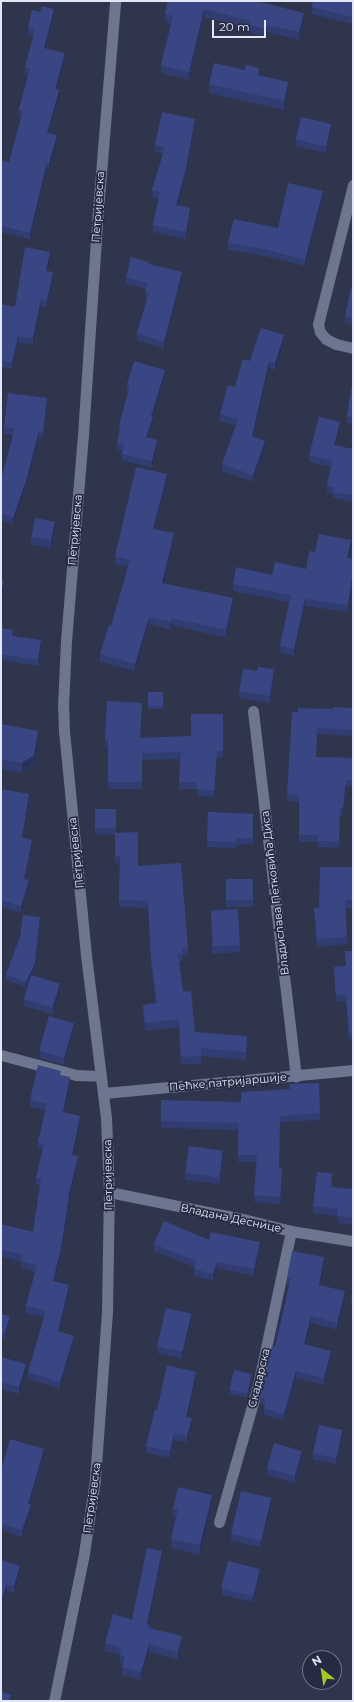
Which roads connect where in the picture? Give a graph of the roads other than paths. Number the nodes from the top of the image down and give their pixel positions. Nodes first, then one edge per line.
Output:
1 (115, 1) edge
2 (353, 184) edge
3 (353, 348) edge
4 (253, 711) dead end
5 (1, 1055) edge
6 (353, 1070) edge
7 (101, 1076) junction
8 (296, 1076) junction
9 (104, 1093) junction
10 (109, 1192) junction
11 (291, 1231) junction
12 (353, 1241) edge
13 (219, 1522) dead end
14 (54, 1701) edge

1 - 7 main road, Петријевска
2 - 3 main road
4 - 8 main road, Владислава Петковића Диса
5 - 7 main road
6 - 8 main road, Пећке патријаршије
7 - 9 main road, Петријевска
8 - 9 main road, Пећке патријаршије
9 - 10 main road, Петријевска
10 - 11 main road, Владана Деснице
10 - 14 main road, Петријевска
11 - 12 main road, Владана Деснице
11 - 13 main road, Скадарска

